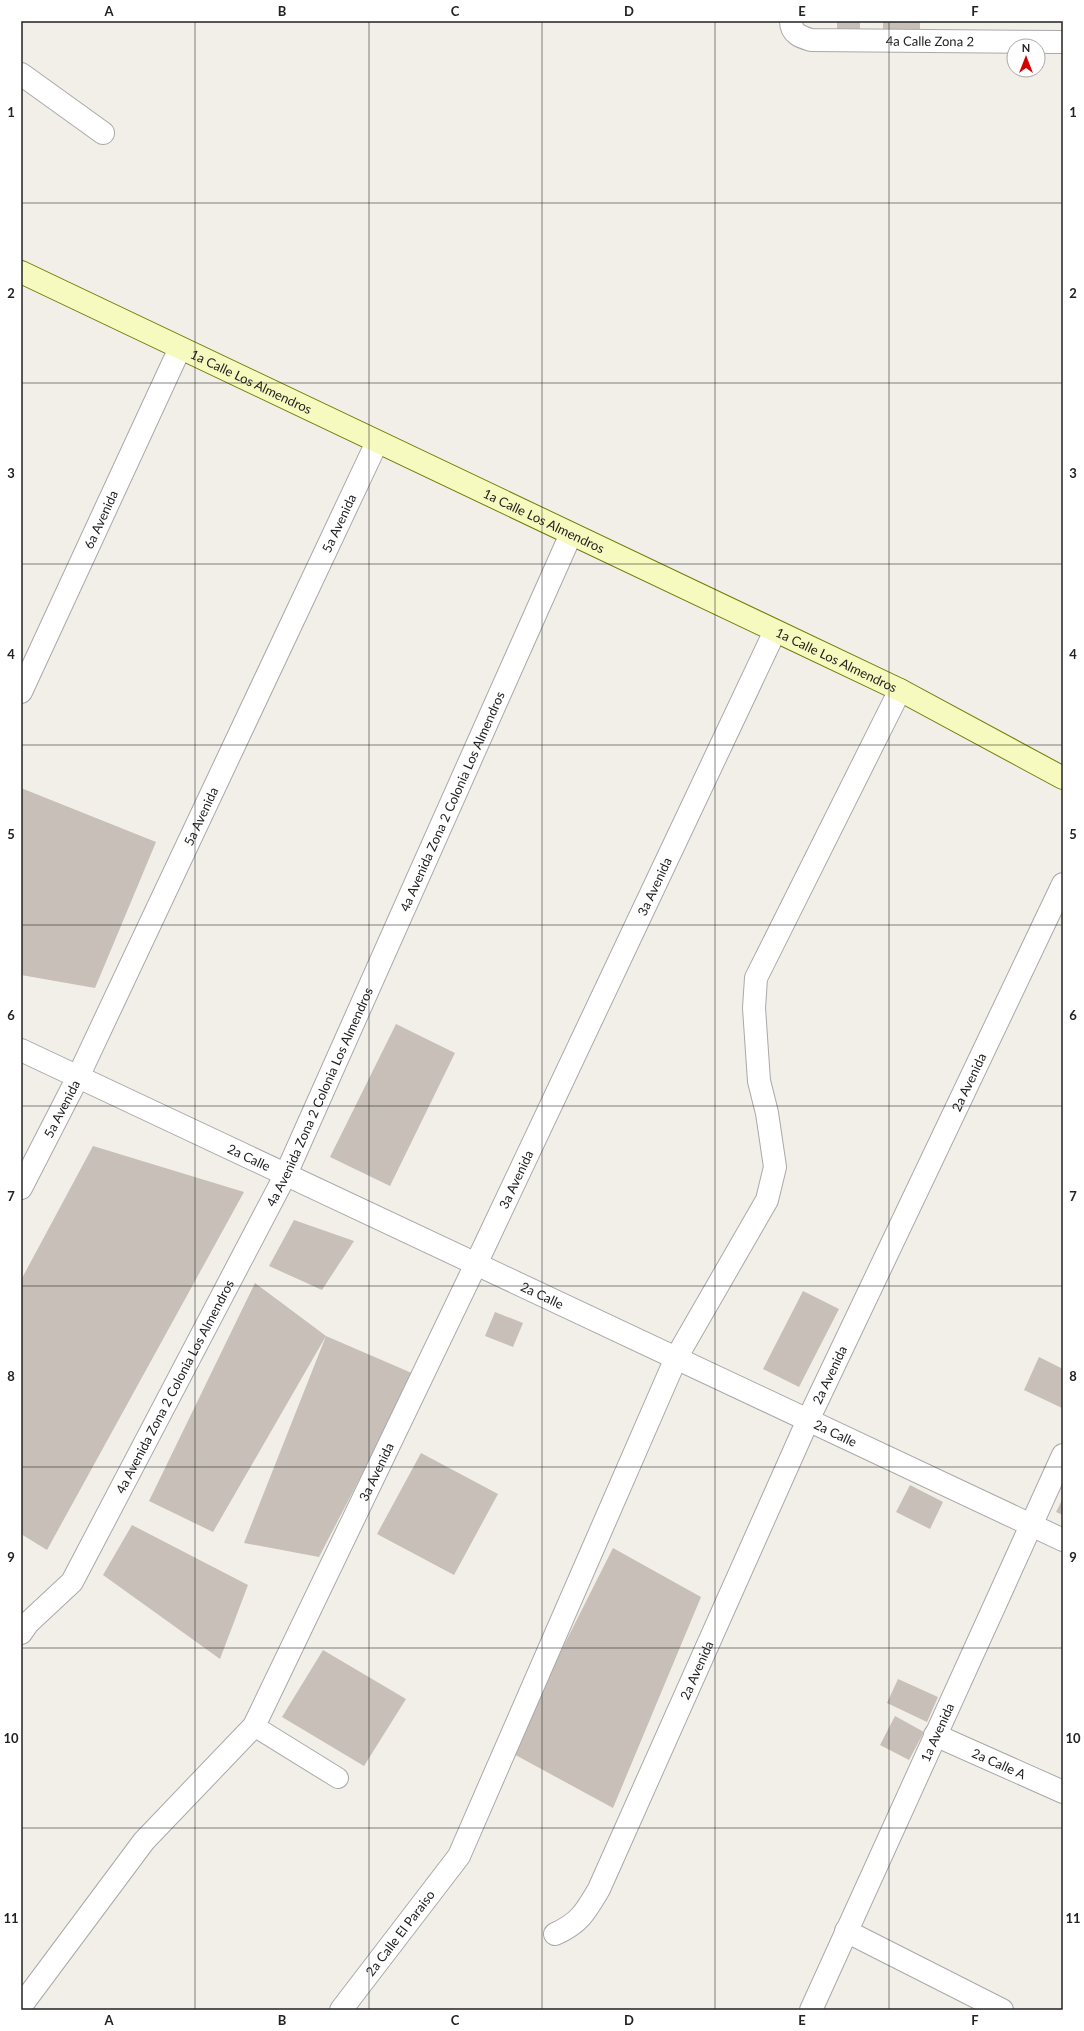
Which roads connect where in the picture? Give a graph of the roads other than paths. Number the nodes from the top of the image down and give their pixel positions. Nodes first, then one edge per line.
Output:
1 (794, 28) edge
2 (1063, 42) edge
3 (21, 74) edge
4 (103, 133) dead end
5 (21, 272) edge
6 (180, 348) junction
7 (378, 442) junction
8 (571, 534) junction
9 (775, 631) junction
10 (900, 690) junction
11 (21, 692) edge
12 (1063, 778) edge
13 (1063, 884) edge
14 (21, 1050) edge
15 (78, 1077) junction
16 (286, 1174) junction
17 (21, 1188) edge
18 (476, 1264) junction
19 (676, 1358) junction
20 (808, 1420) junction
21 (1063, 1455) edge
22 (1031, 1525) junction
23 (1063, 1540) edge
24 (21, 1633) edge
25 (254, 1726) junction
26 (935, 1735) junction
27 (338, 1778) dead end
28 (1063, 1792) edge
29 (846, 1931) junction
30 (555, 1934) dead end
31 (21, 2006) edge
32 (341, 2010) edge
33 (811, 2010) edge
34 (1002, 2010) edge

1 - 2 street, 4a Calle Zona 2
3 - 4 street
5 - 6 street, 1a Calle Los Almendros
6 - 7 street, 1a Calle Los Almendros
6 - 11 street, 6a Avenida
7 - 8 street, 1a Calle Los Almendros
7 - 15 street, 5a Avenida
8 - 9 street, 1a Calle Los Almendros
8 - 16 street, 4a Avenida Zona 2 Colonia Los Almendros
9 - 10 street, 1a Calle Los Almendros
9 - 18 street, 3a Avenida
10 - 12 street, 1a Calle Los Almendros
10 - 19 street, 2a Calle El Paraiso
13 - 20 street, 2a Avenida
14 - 15 street, 2a Calle
15 - 16 street, 2a Calle
15 - 17 street, 5a Avenida
16 - 18 street, 2a Calle
16 - 24 street, 4a Avenida Zona 2 Colonia Los Almendros
18 - 19 street, 2a Calle
18 - 25 street, 3a Avenida
19 - 20 street, 2a Calle
19 - 32 street, 2a Calle El Paraiso
20 - 22 street, 2a Calle
20 - 30 street, 2a Avenida
21 - 22 street, 1a Avenida
22 - 23 street, 2a Calle
22 - 26 street, 1a Avenida
25 - 27 lane
25 - 31 street, 3a Avenida
26 - 28 street, 2a Calle A
26 - 29 street, 1a Avenida
29 - 33 street, 1a Avenida
29 - 34 street

